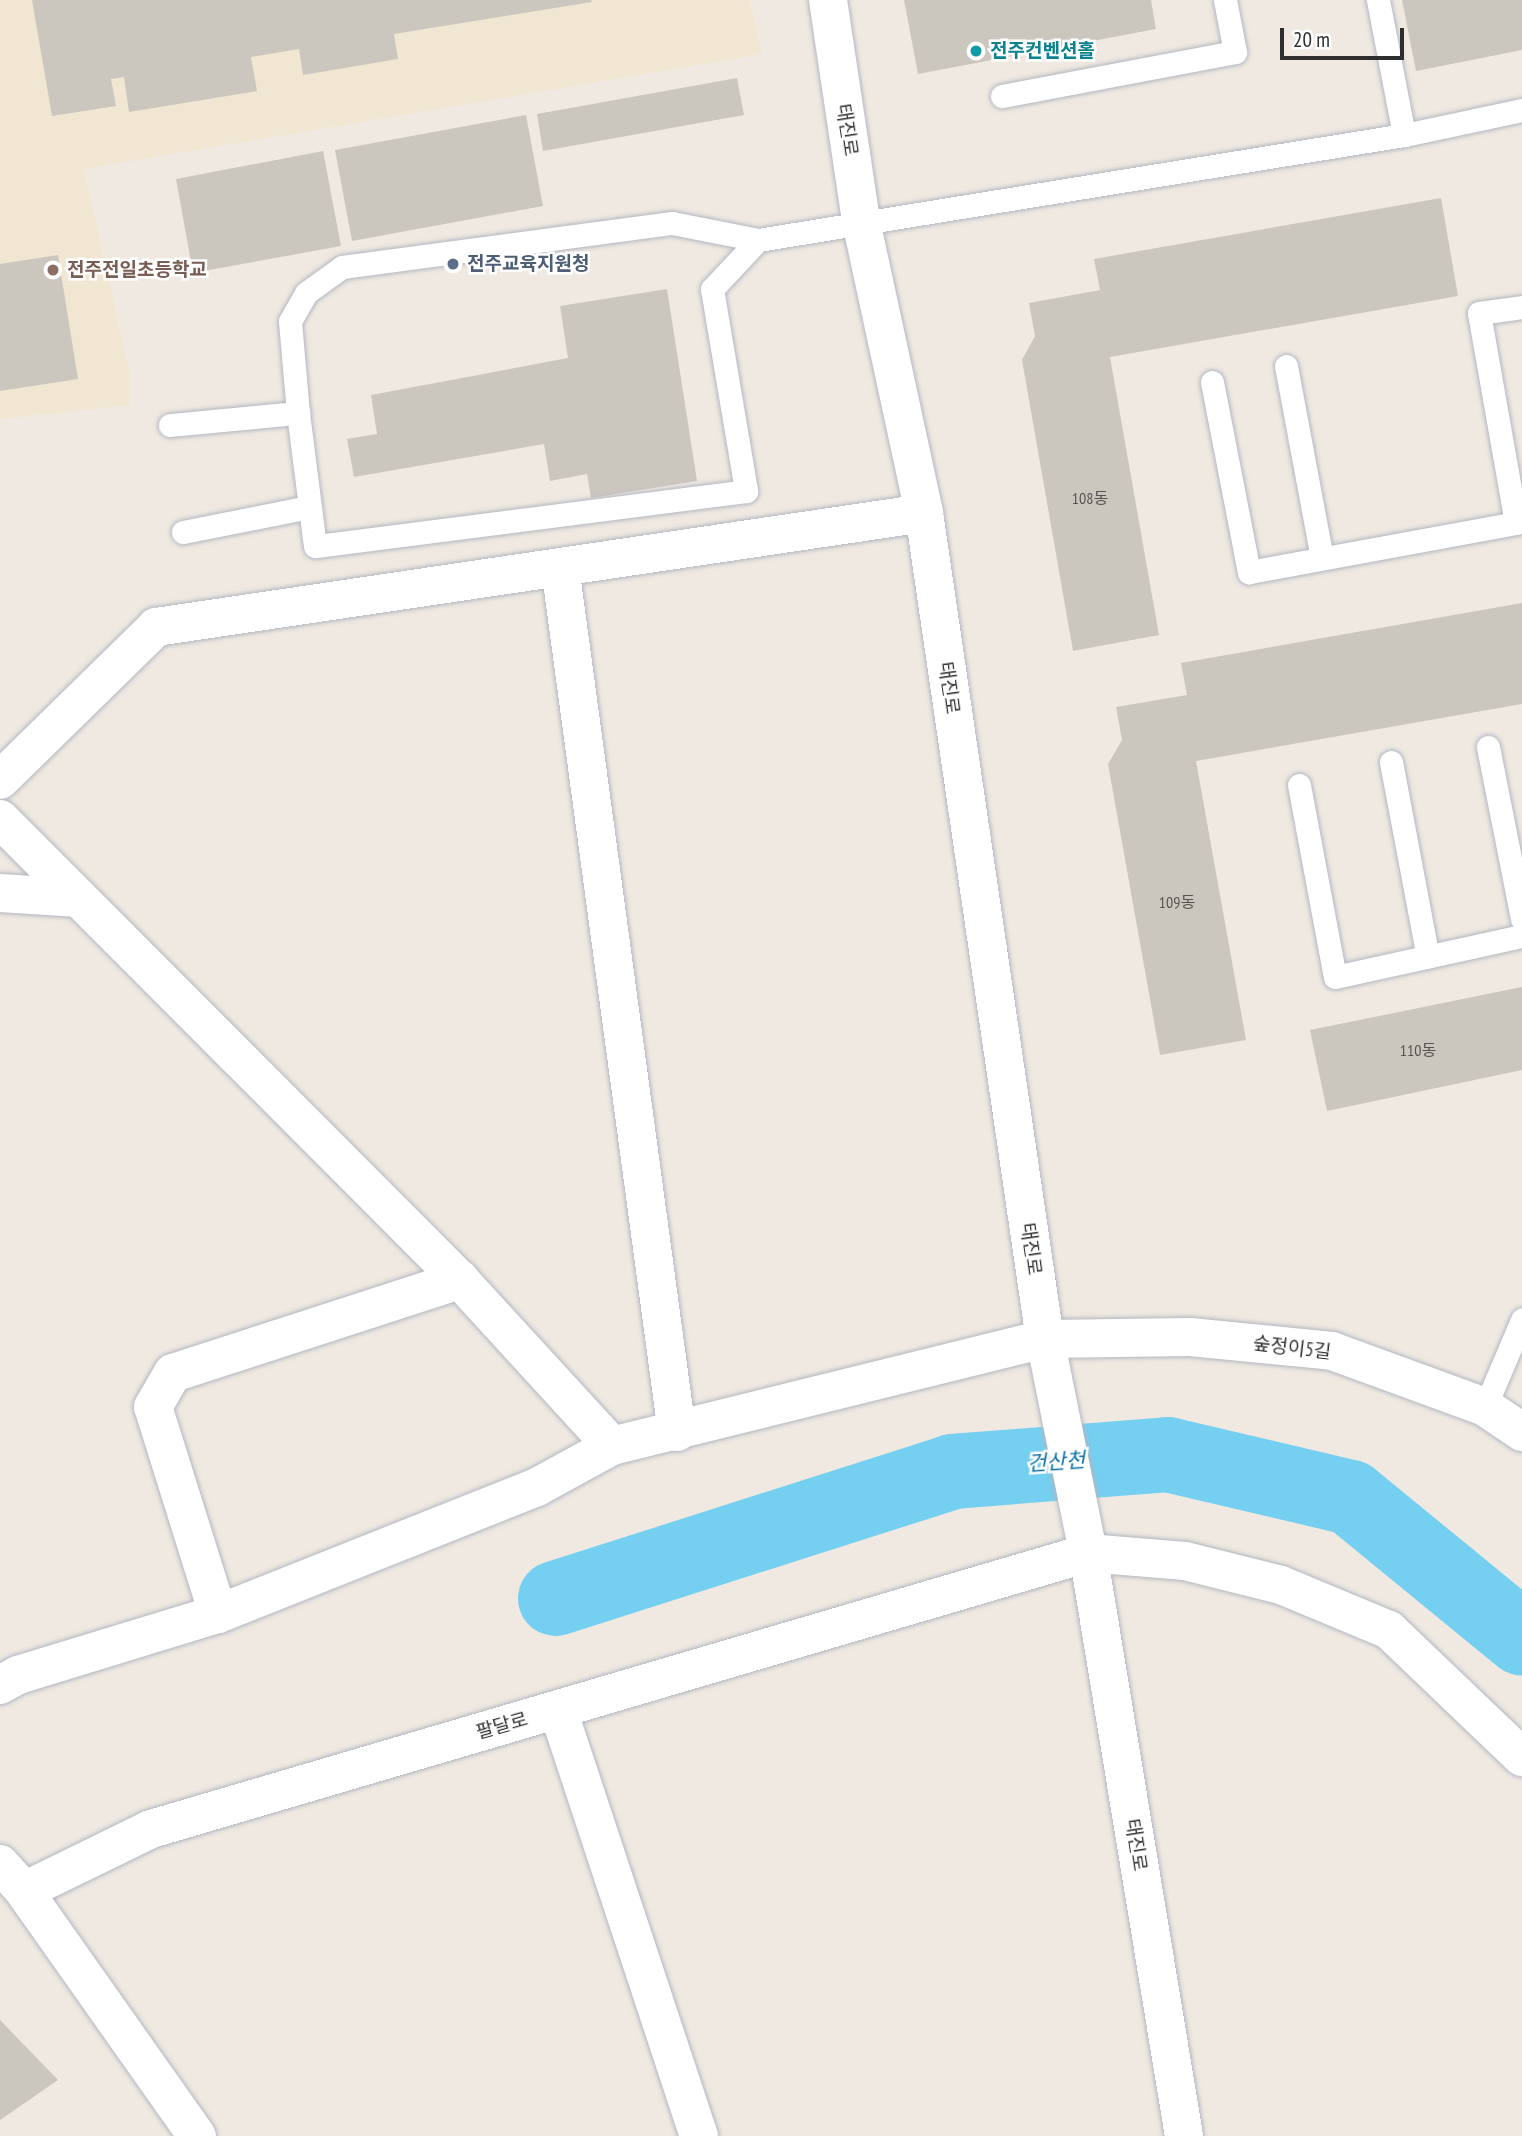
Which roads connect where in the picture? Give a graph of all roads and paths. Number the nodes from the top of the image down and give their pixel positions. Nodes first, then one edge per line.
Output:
1 (828, 0) edge
2 (1225, 0) edge
3 (1378, 0) edge
4 (1002, 96) dead end
5 (1522, 110) edge
6 (1404, 135) junction
7 (861, 222) junction
8 (758, 240) junction
9 (1522, 307) edge
10 (1286, 366) dead end
11 (1212, 382) dead end
12 (298, 414) junction
13 (170, 425) dead end
14 (309, 508) junction
15 (924, 513) junction
16 (1519, 523) edge
17 (183, 533) dead end
18 (1322, 558) junction
19 (560, 567) junction
20 (1488, 747) dead end
21 (1391, 762) dead end
22 (0, 780) edge
23 (1299, 785) dead end
24 (0, 819) edge
25 (0, 893) edge
26 (79, 898) junction
27 (1522, 919) edge
28 (1522, 936) edge
29 (1428, 957) junction
30 (460, 1280) junction
31 (1522, 1320) edge
32 (1045, 1339) junction
33 (1485, 1407) junction
34 (677, 1432) junction
35 (1522, 1433) edge
36 (612, 1446) junction
37 (1085, 1535) junction
38 (218, 1614) junction
39 (0, 1685) edge
40 (558, 1710) junction
41 (1522, 1757) edge
42 (12, 1877) edge
43 (197, 2136) edge
44 (699, 2136) edge
45 (1184, 2136) edge

1 - 7 street, 태진로
2 - 4 lane
3 - 6 lane
5 - 6 lane
6 - 7 lane
7 - 8 lane
7 - 15 street, 태진로
8 - 12 lane
8 - 14 lane
9 - 16 lane
10 - 18 lane
11 - 18 lane
12 - 13 lane
12 - 14 lane
14 - 17 lane
15 - 19 street
15 - 32 street, 태진로
16 - 18 lane
19 - 22 street
19 - 34 street
20 - 27 lane
21 - 29 lane
23 - 29 lane
24 - 26 street
25 - 26 street
26 - 30 street
28 - 29 lane
30 - 36 street
30 - 38 street
31 - 33 lane
32 - 33 street, 숲정이5길
32 - 34 street, 숲정이5길
32 - 37 street, 태진로
33 - 35 street, 숲정이5길
34 - 36 street, 숲정이5길
36 - 38 street, 숲정이5길
37 - 40 street
37 - 41 street
37 - 45 street, 태진로
38 - 39 street, 숲정이5길
40 - 42 street, 팔달로
40 - 44 street
42 - 43 street, 팔달로

